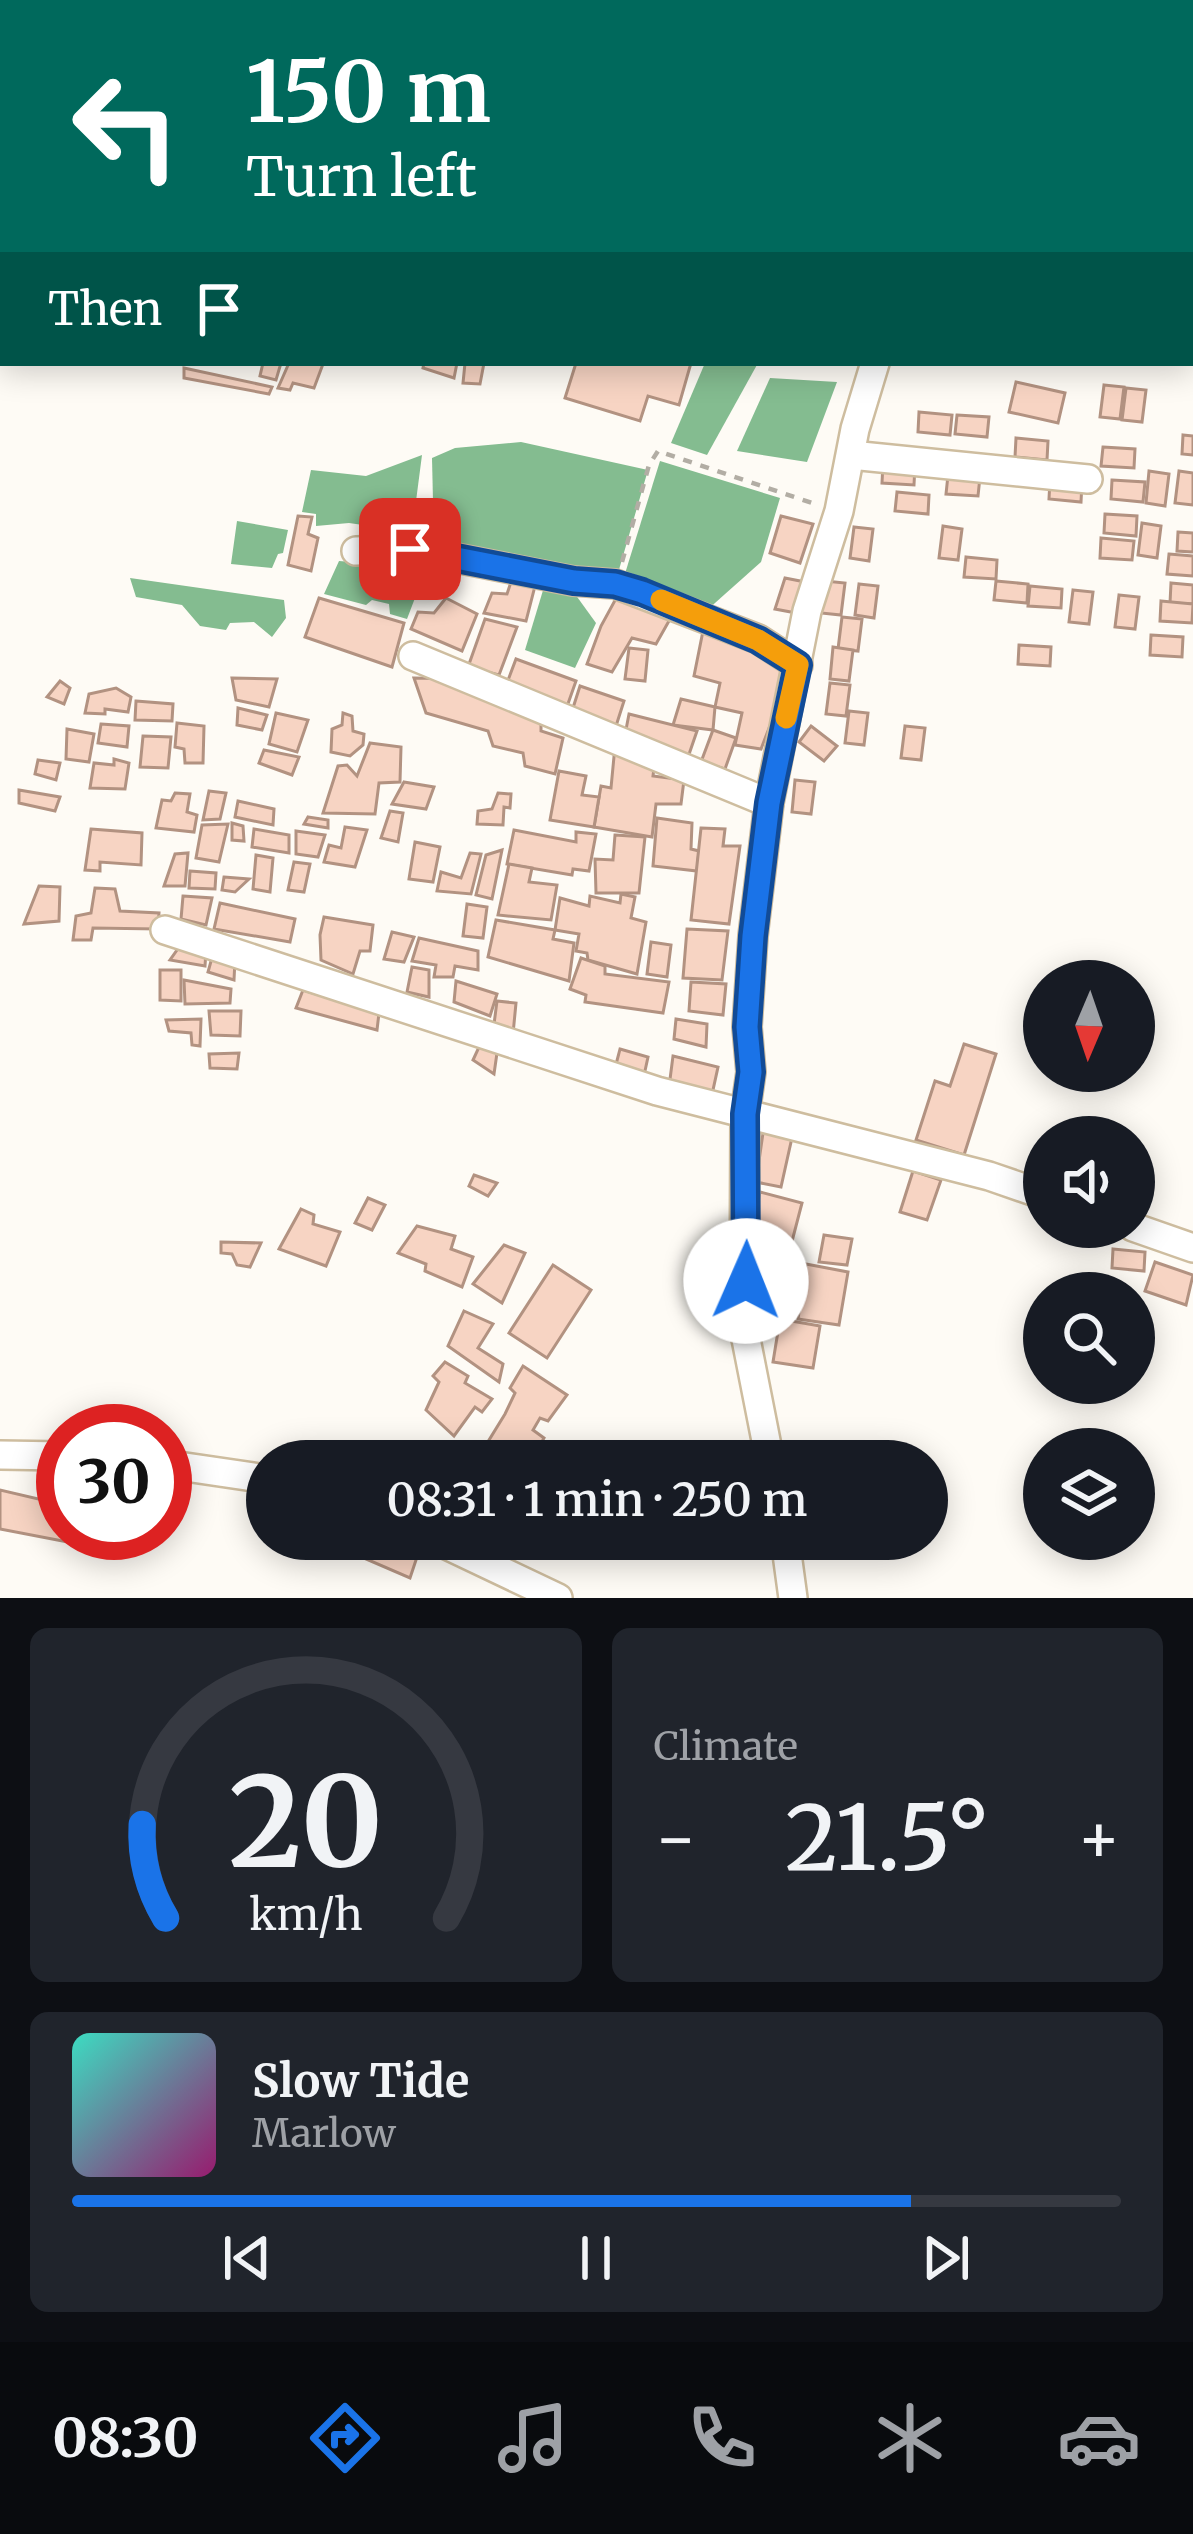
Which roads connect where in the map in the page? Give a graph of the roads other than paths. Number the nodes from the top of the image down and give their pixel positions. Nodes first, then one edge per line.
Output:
1 (874, 366) edge
2 (851, 455) junction
3 (1088, 479) dead end
4 (356, 551) dead end
5 (413, 656) dead end
6 (798, 665) junction
7 (769, 803) junction
8 (165, 930) dead end
9 (745, 1114) junction
10 (1023, 1188) edge
11 (1155, 1235) edge
12 (1193, 1248) edge
13 (766, 1440) edge
14 (0, 1456) edge
15 (36, 1456) edge
16 (192, 1468) edge
17 (246, 1476) edge
18 (478, 1560) edge
19 (788, 1560) edge
20 (558, 1598) edge
21 (793, 1598) edge

1 - 2 street
2 - 3 street
2 - 6 street
4 - 6 street
5 - 7 street
6 - 7 street
7 - 9 street
8 - 9 street
9 - 10 street
9 - 13 street
11 - 12 street
14 - 15 street
16 - 17 street
18 - 20 street
19 - 21 street

